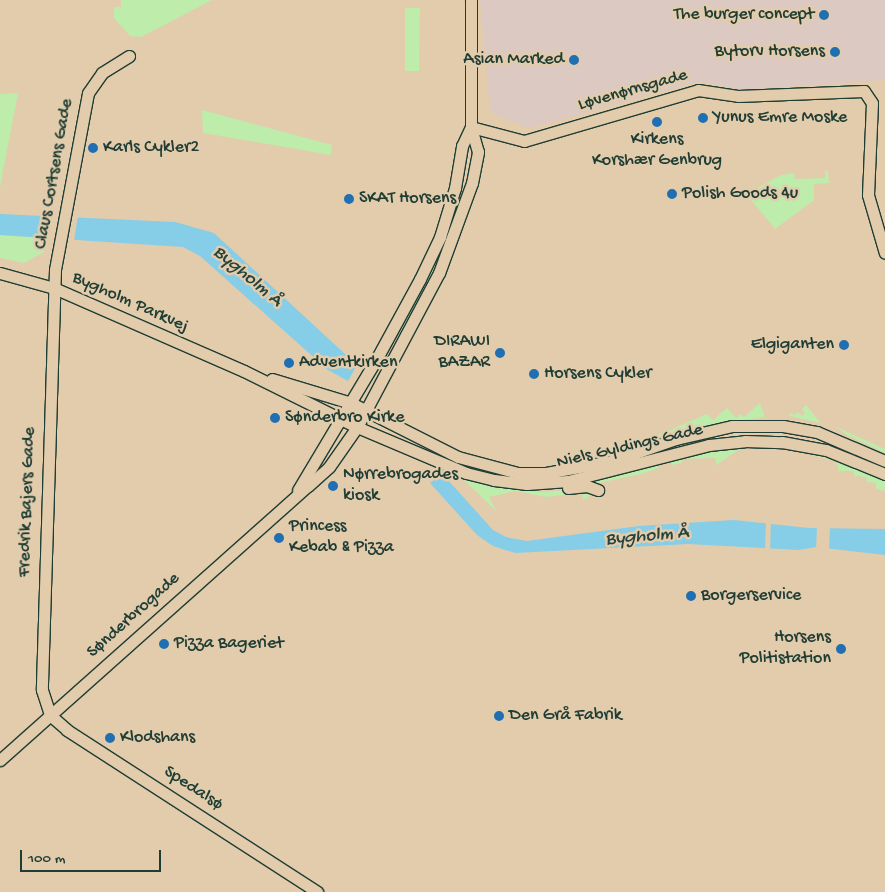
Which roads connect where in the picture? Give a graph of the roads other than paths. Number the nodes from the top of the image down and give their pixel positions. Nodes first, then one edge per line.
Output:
1 (470, 0) edge
2 (129, 56) dead end
3 (471, 127) junction
4 (885, 253) edge
5 (0, 274) edge
6 (54, 288) junction
7 (244, 371) junction
8 (351, 403) junction
9 (366, 410) junction
10 (340, 419) junction
11 (772, 426) junction
12 (357, 427) junction
13 (710, 446) junction
14 (885, 461) edge
15 (885, 474) edge
16 (536, 484) junction
17 (598, 490) dead end
18 (292, 499) junction
19 (50, 715) junction
20 (0, 760) edge
21 (318, 892) edge

1 - 3 street
2 - 6 street, Claus Cortsens Gade
3 - 4 street, Løvenørnsgade
3 - 8 street, Sønderbrogade
3 - 9 street, Sønderbrogade
5 - 6 street, Bygholm Parkvej
6 - 7 street, Bygholm Parkvej
6 - 19 street, Fredrik Bajers Gade
7 - 8 street, Bygholm Parkvej
7 - 10 street, Bygholm Parkvej
8 - 9 street, Niels Gyldings Gade
8 - 10 street, Sønderbrogade
9 - 11 street, Niels Gyldings Gade
9 - 12 street, Sønderbrogade
10 - 12 street, Niels Gyldings Gade
10 - 18 street, Sønderbrogade
11 - 13 street
11 - 14 street, Niels Gyldings Gade
12 - 16 street, Niels Gyldings Gade
12 - 18 street, Sønderbrogade
13 - 15 street, Niels Gyldings Gade
13 - 16 street, Niels Gyldings Gade
16 - 17 street
18 - 19 street, Sønderbrogade
19 - 20 street, Sønderbrogade
19 - 21 street, Spedalsø

